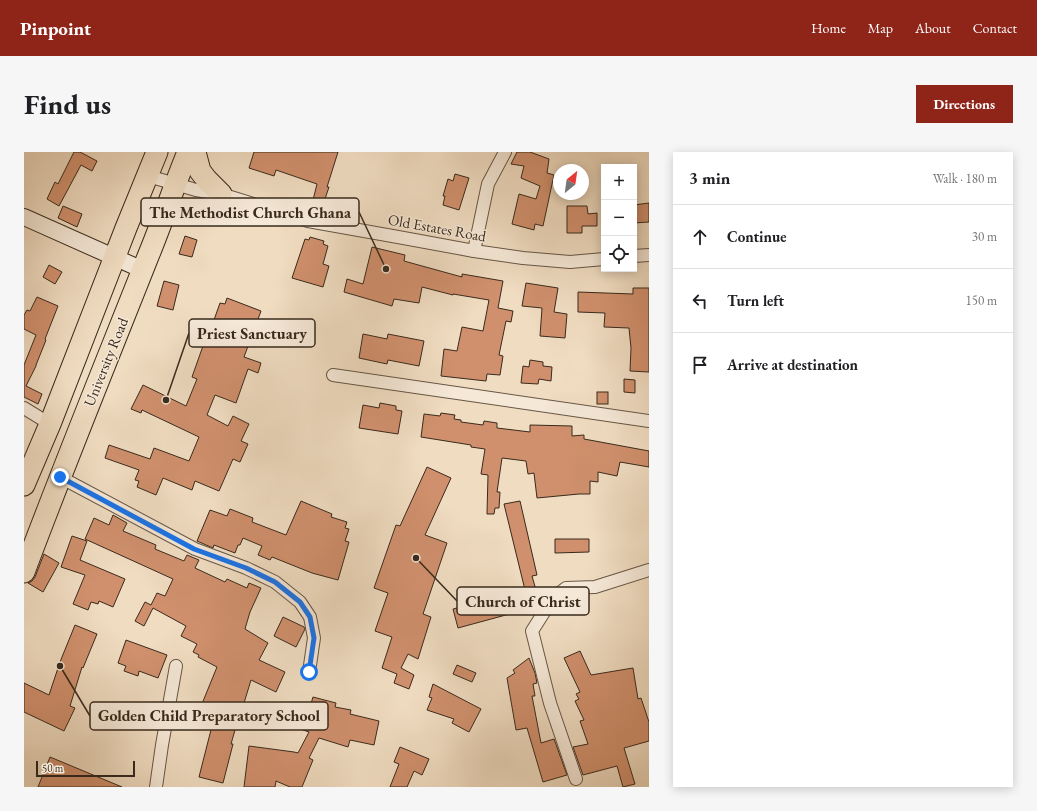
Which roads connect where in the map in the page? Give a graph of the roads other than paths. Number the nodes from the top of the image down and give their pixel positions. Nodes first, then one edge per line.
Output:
1 (157, 152) edge
2 (188, 152) edge
3 (195, 152) edge
4 (505, 152) edge
5 (148, 176) junction
6 (175, 184) junction
7 (221, 194) junction
8 (24, 217) edge
9 (474, 251) junction
10 (649, 255) edge
11 (637, 256) edge
12 (114, 257) junction
13 (601, 259) edge
14 (143, 270) junction
15 (333, 375) dead end
16 (24, 408) edge
17 (649, 421) edge
18 (50, 424) junction
19 (60, 477) junction
20 (24, 485) edge
21 (649, 570) edge
22 (24, 572) edge
23 (176, 666) dead end
24 (309, 672) dead end
25 (576, 779) dead end
26 (156, 787) edge

1 - 5 highway, University Road
2 - 6 highway, University Road
3 - 7 highway
4 - 9 street
5 - 6 street, Old Estates Road
5 - 12 highway, University Road
6 - 7 street, Old Estates Road
6 - 14 highway, University Road
7 - 9 street, Old Estates Road
8 - 12 street
9 - 13 street, Old Estates Road
10 - 11 street
12 - 14 street
12 - 18 highway, University Road
14 - 19 highway, University Road
15 - 17 street
16 - 18 street
18 - 20 highway, University Road
19 - 22 highway, University Road
19 - 24 street
21 - 25 street
23 - 26 street

